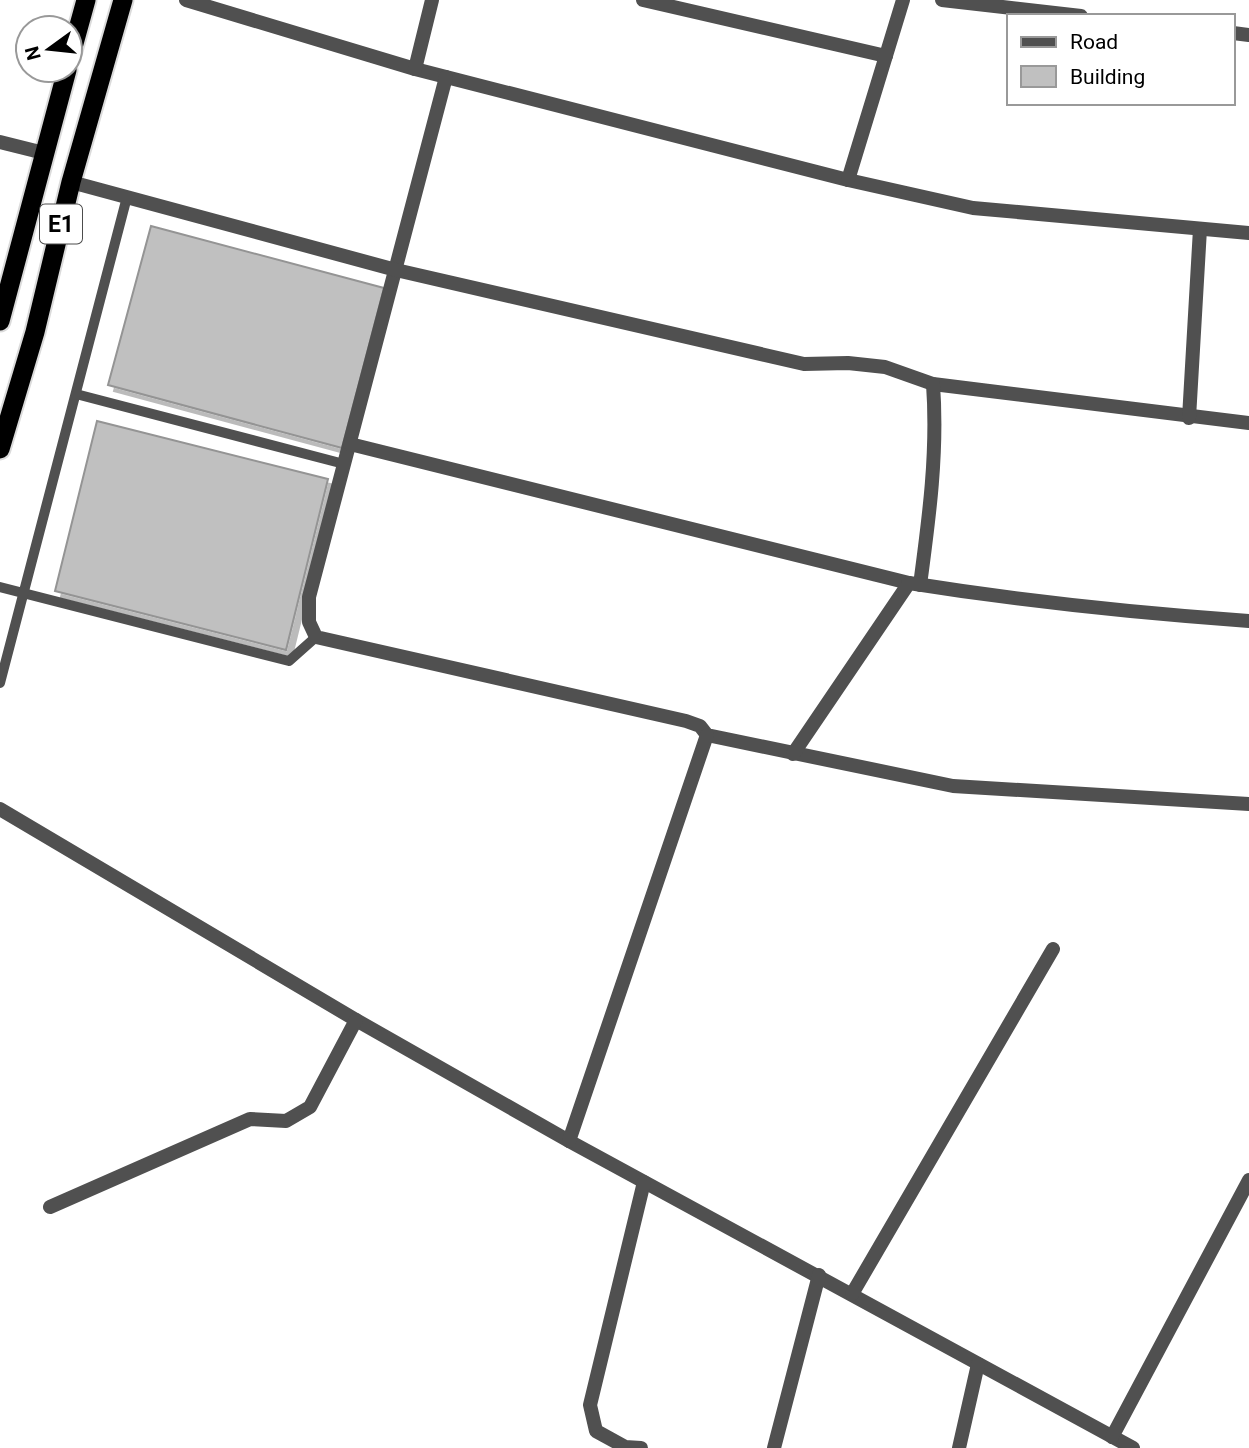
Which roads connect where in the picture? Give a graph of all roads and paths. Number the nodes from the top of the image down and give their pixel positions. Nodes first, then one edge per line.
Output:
1 (123, 0) edge
2 (186, 0) edge
3 (432, 0) edge
4 (643, 0) edge
5 (903, 0) edge
6 (942, 0) edge
7 (1064, 14) edge
8 (886, 56) junction
9 (415, 69) junction
10 (446, 77) junction
11 (63, 84) edge
12 (0, 142) edge
13 (44, 153) junction
14 (848, 180) junction
15 (71, 182) junction
16 (127, 197) junction
17 (1200, 229) junction
18 (1249, 233) edge
19 (396, 270) junction
20 (0, 321) edge
21 (933, 384) junction
22 (76, 394) junction
23 (1189, 418) junction
24 (1249, 423) edge
25 (350, 444) junction
26 (0, 449) edge
27 (344, 464) junction
28 (914, 584) junction
29 (0, 587) edge
30 (25, 595) junction
31 (1249, 621) edge
32 (316, 637) junction
33 (0, 683) edge
34 (707, 735) junction
35 (793, 754) junction
36 (1249, 804) edge
37 (0, 809) edge
38 (1053, 949) dead end
39 (356, 1020) junction
40 (569, 1141) junction
41 (1249, 1180) edge
42 (645, 1182) junction
43 (50, 1207) dead end
44 (819, 1275) junction
45 (852, 1294) junction
46 (978, 1364) junction
47 (1112, 1437) junction
48 (641, 1448) edge
49 (774, 1448) edge
50 (959, 1448) edge
51 (1133, 1448) edge

1 - 15 highway, E1
2 - 9 street
3 - 9 street
4 - 8 street
5 - 8 street
6 - 7 street
8 - 14 street
9 - 10 street
10 - 14 street
10 - 19 street
11 - 13 highway, E1
12 - 13 street
13 - 20 highway, E1
14 - 17 street
15 - 16 street
15 - 26 highway, E1
16 - 19 street
16 - 22 lane
17 - 18 street
17 - 23 street
19 - 21 street
19 - 25 street
21 - 23 street
21 - 28 street
22 - 27 lane
22 - 30 lane
23 - 24 street
25 - 27 street
25 - 28 street
27 - 32 street
28 - 31 street
28 - 35 street
29 - 30 lane
30 - 32 lane
30 - 33 lane
32 - 34 street
34 - 35 street
34 - 40 street
35 - 36 street
37 - 39 street
38 - 45 street
39 - 40 street
39 - 43 street
40 - 42 street
41 - 47 street
42 - 44 street
42 - 48 street
44 - 45 street
44 - 49 street
45 - 46 street
46 - 47 street
46 - 50 street
47 - 51 street

